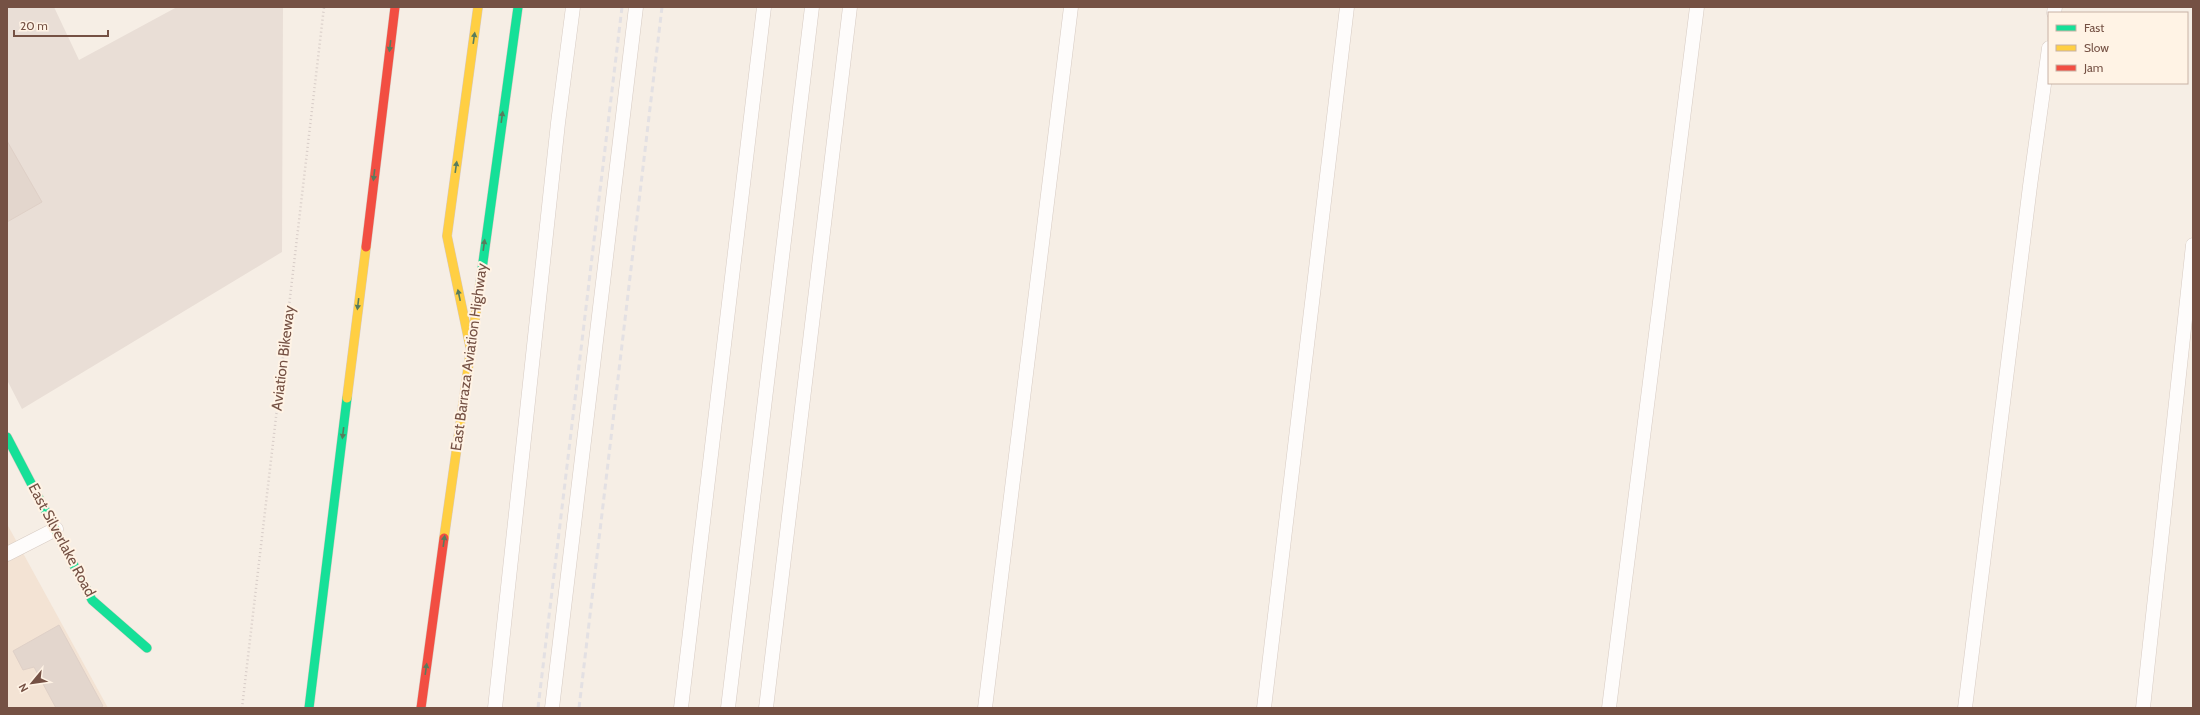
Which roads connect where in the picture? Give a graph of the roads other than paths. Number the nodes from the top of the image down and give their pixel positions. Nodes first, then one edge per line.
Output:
1 (395, 7) edge
2 (478, 7) edge
3 (518, 7) edge
4 (573, 7) edge
5 (636, 7) edge
6 (764, 7) edge
7 (812, 7) edge
8 (850, 7) edge
9 (1071, 7) edge
10 (1347, 7) edge
11 (1697, 7) edge
12 (2048, 55) edge
13 (2193, 245) edge
14 (470, 346) junction
15 (7, 437) edge
16 (56, 529) junction
17 (7, 554) edge
18 (147, 648) dead end
19 (309, 708) edge
20 (421, 708) edge
21 (495, 708) edge
22 (552, 708) edge
23 (681, 708) edge
24 (728, 708) edge
25 (766, 708) edge
26 (985, 708) edge
27 (1264, 708) edge
28 (1608, 708) edge
29 (1965, 708) edge
30 (2143, 708) edge

1 -> 19 main road
14 -> 2 main road
14 -> 3 main road, East Barraza Aviation Highway
4 - 21 lane
5 - 22 lane
6 - 23 lane
7 - 24 lane
8 - 25 lane
9 - 26 lane
10 - 27 lane
11 - 28 lane
12 - 29 lane
13 - 30 lane
20 -> 14 main road, East Barraza Aviation Highway
15 - 16 main road, East Silverlake Road
16 - 17 lane
16 - 18 main road, East Silverlake Road

